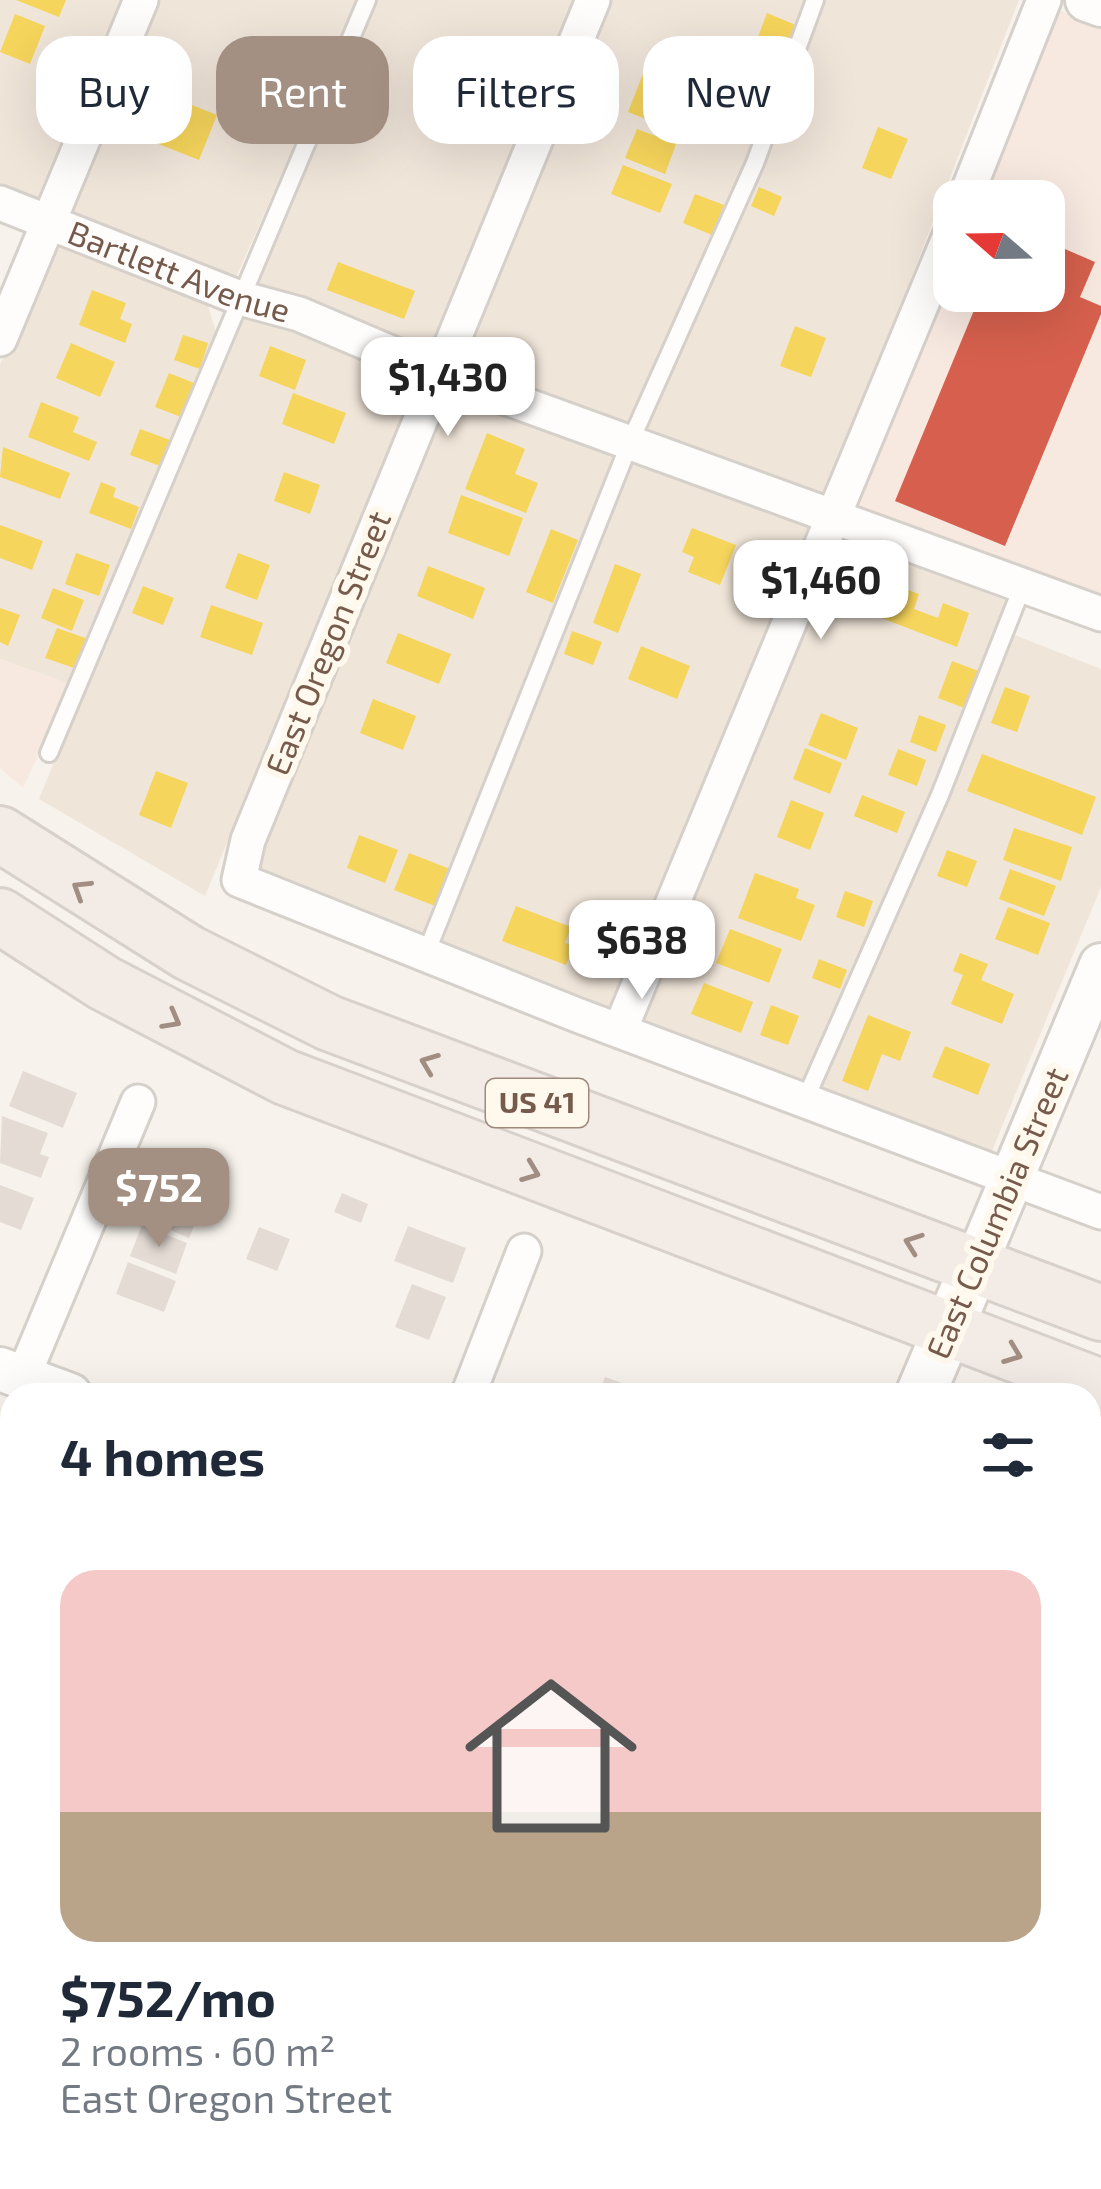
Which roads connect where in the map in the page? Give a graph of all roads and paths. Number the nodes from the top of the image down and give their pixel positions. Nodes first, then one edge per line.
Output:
1 (141, 0) edge
2 (367, 0) edge
3 (593, 0) edge
4 (815, 0) edge
5 (1044, 0) edge
6 (1087, 0) edge
7 (1101, 5) edge
8 (972, 180) edge
9 (0, 203) edge
10 (47, 220) junction
11 (933, 278) edge
12 (240, 298) junction
13 (0, 339) edge
14 (438, 373) junction
15 (631, 440) junction
16 (836, 519) junction
17 (1024, 585) junction
18 (1101, 614) edge
19 (49, 753) dead end
20 (0, 834) edge
21 (0, 916) edge
22 (425, 956) junction
23 (1101, 965) edge
24 (620, 1030) junction
25 (805, 1100) junction
26 (138, 1102) dead end
27 (1012, 1179) junction
28 (1101, 1213) edge
29 (524, 1251) dead end
30 (975, 1266) junction
31 (1101, 1313) edge
32 (947, 1329) junction
33 (12, 1373) edge
34 (473, 1383) edge
35 (925, 1383) edge
36 (1090, 1383) edge

1 - 10 street
2 - 12 lane
3 - 14 street, East Oregon Street
4 - 15 lane
5 - 8 street
6 - 7 street
9 - 10 street, Bartlett Avenue
10 - 12 street, Bartlett Avenue
10 - 13 street
11 - 16 street
12 - 14 street, Bartlett Avenue
12 - 19 lane
14 - 15 street, Bartlett Avenue
14 - 22 street, East Oregon Street
15 - 16 street, Bartlett Avenue
15 - 22 lane
16 - 17 street, Bartlett Avenue
16 - 24 street
17 - 18 street, Bartlett Avenue
17 - 25 lane
30 -> 20 highway, US 41
21 -> 32 highway, US 41
22 - 24 street
23 - 27 street, East Columbia Street
24 - 25 street
25 - 27 street
26 - 33 street
27 - 28 street
27 - 30 street, East Columbia Street
29 - 34 street
30 - 31 highway, US 41
30 - 32 main road, East Columbia Street
32 - 35 main road, East Columbia Street
32 -> 36 highway, US 41

